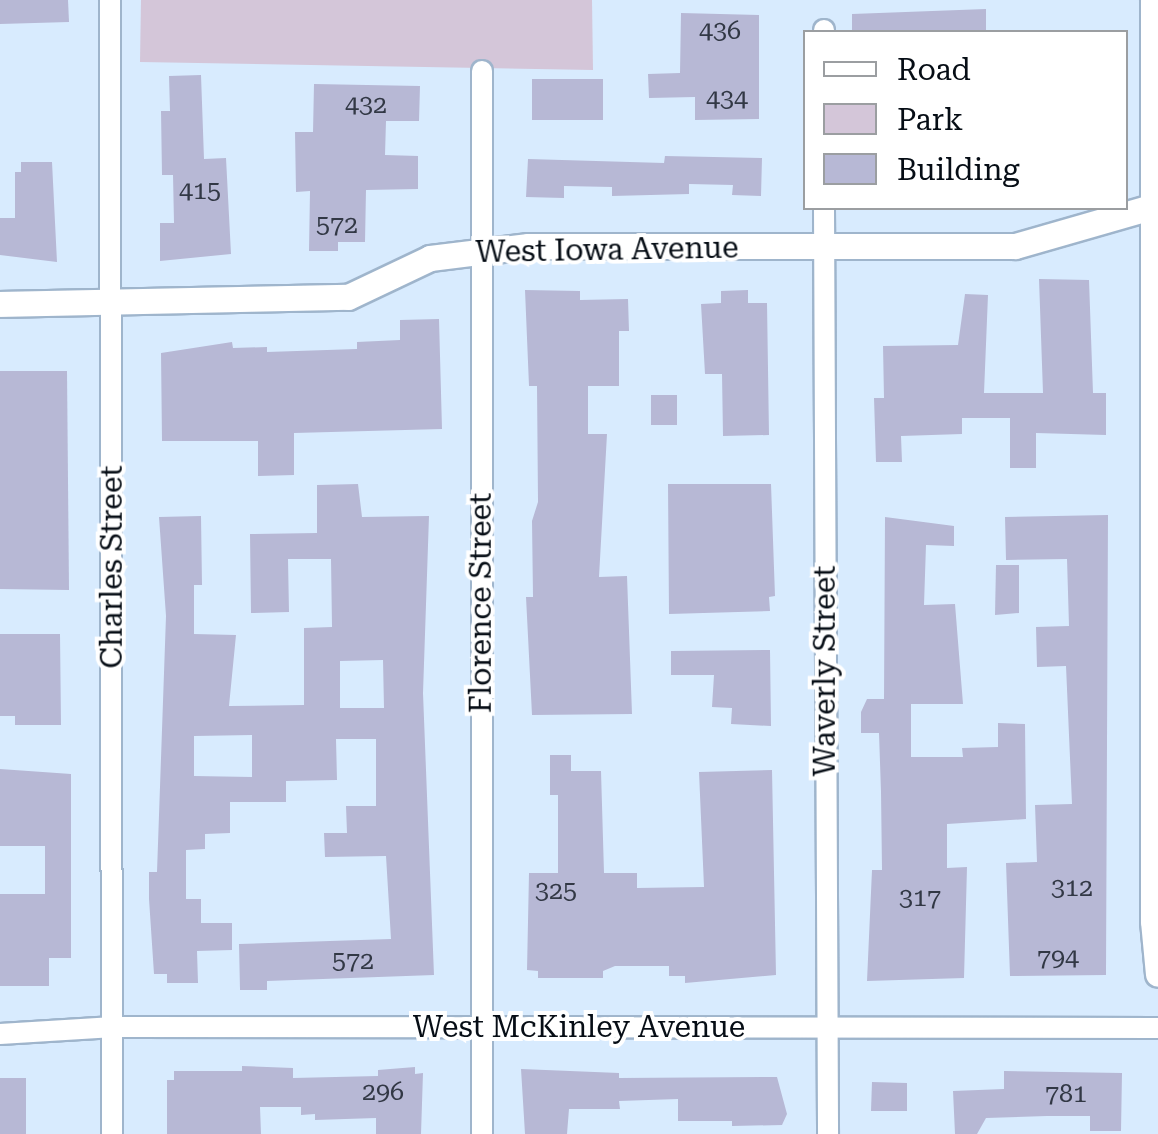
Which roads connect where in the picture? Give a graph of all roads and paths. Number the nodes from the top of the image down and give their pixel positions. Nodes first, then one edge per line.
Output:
1 (110, 0) edge
2 (1153, 0) edge
3 (482, 71) dead end
4 (1156, 205) edge
5 (824, 210) edge
6 (824, 247) junction
7 (481, 251) junction
8 (111, 300) junction
9 (0, 304) edge
10 (1158, 974) edge
11 (482, 1026) junction
12 (114, 1028) junction
13 (827, 1028) junction
14 (1158, 1028) edge
15 (0, 1034) edge
16 (112, 1134) edge
17 (482, 1134) edge
18 (828, 1134) edge

1 - 8 street, Charles Street
2 - 4 street
3 - 7 street, Florence Street
4 - 6 street, West Iowa Avenue
4 - 10 street
5 - 6 street, Waverly Street
6 - 7 street, West Iowa Avenue
6 - 13 street, Waverly Street
7 - 8 street, West Iowa Avenue
7 - 11 street, Florence Street
8 - 9 street, West Iowa Avenue
8 - 12 street, Charles Street
11 - 12 street, West McKinley Avenue
11 - 13 street, West McKinley Avenue
11 - 17 street, Florence Street
12 - 15 street, West McKinley Avenue
12 - 16 street, Charles Street
13 - 14 street, West McKinley Avenue
13 - 18 street, Waverly Street

